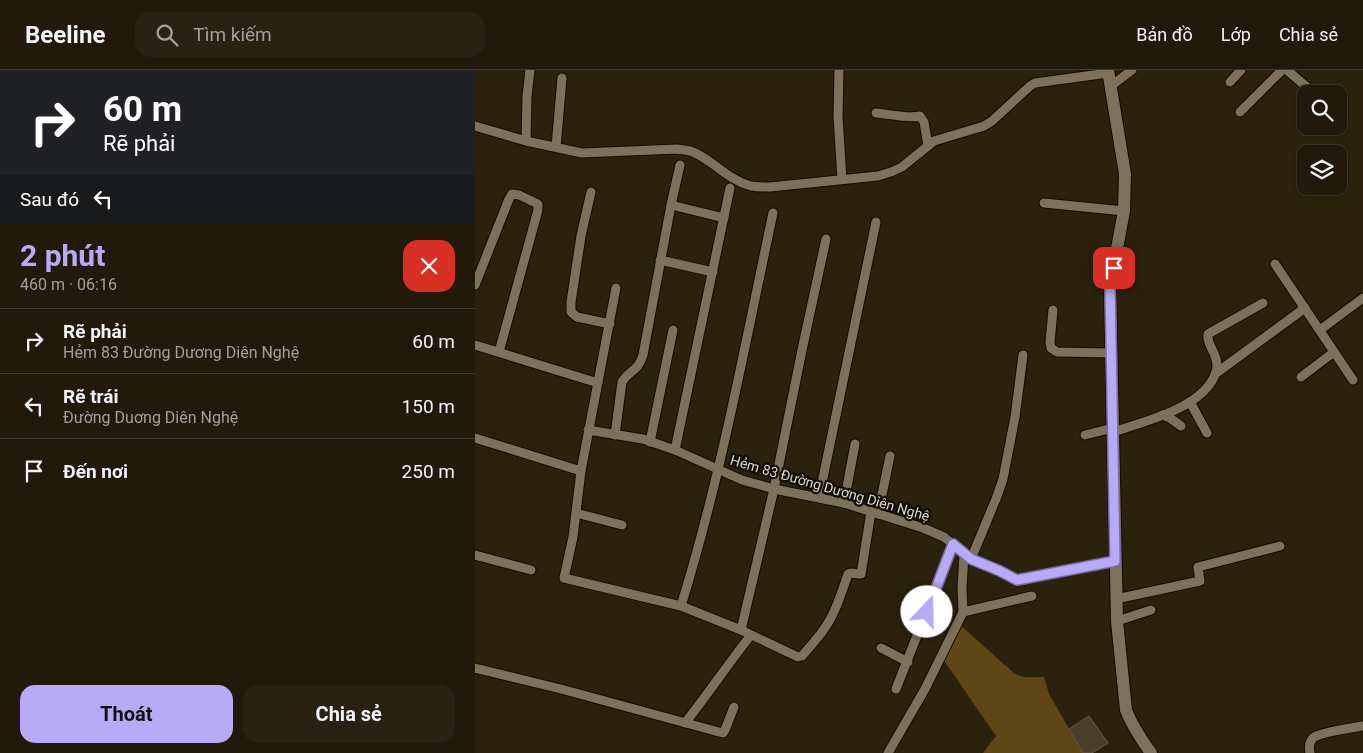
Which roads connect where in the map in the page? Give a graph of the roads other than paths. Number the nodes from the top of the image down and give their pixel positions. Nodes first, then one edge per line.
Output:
1 (530, 70) edge
2 (839, 70) edge
3 (1131, 70) edge
4 (1241, 70) edge
5 (1282, 70) edge
6 (1287, 70) edge
7 (1108, 71) edge
8 (562, 78) dead end
9 (1230, 82) dead end
10 (1304, 85) edge
11 (1111, 86) junction
12 (876, 112) dead end
13 (1240, 112) dead end
14 (475, 126) edge
15 (526, 141) junction
16 (928, 146) junction
17 (556, 148) junction
18 (680, 165) dead end
19 (842, 179) junction
20 (730, 188) dead end
21 (591, 192) dead end
22 (1044, 203) dead end
23 (671, 205) junction
24 (1124, 211) junction
25 (773, 213) dead end
26 (724, 218) junction
27 (876, 222) dead end
28 (826, 239) dead end
29 (660, 260) junction
30 (1275, 264) dead end
31 (713, 272) junction
32 (475, 285) edge
33 (616, 288) dead end
34 (1362, 300) edge
35 (1263, 303) dead end
36 (1305, 308) junction
37 (1053, 310) dead end
38 (610, 324) junction
39 (673, 330) dead end
40 (1320, 330) junction
41 (475, 345) edge
42 (499, 352) junction
43 (1334, 352) junction
44 (1112, 353) junction
45 (1023, 355) dead end
46 (1215, 374) junction
47 (1301, 376) dead end
48 (1353, 380) dead end
49 (598, 383) junction
50 (1190, 402) junction
51 (1162, 415) junction
52 (1181, 426) dead end
53 (589, 430) junction
54 (1113, 430) junction
55 (1207, 433) dead end
56 (615, 435) junction
57 (1085, 435) dead end
58 (475, 438) edge
59 (649, 442) junction
60 (855, 444) dead end
61 (675, 450) junction
62 (890, 456) dead end
63 (718, 470) junction
64 (581, 471) junction
65 (774, 489) junction
66 (820, 498) junction
67 (844, 503) junction
68 (576, 513) junction
69 (874, 513) junction
70 (622, 525) dead end
71 (953, 544) junction
72 (1280, 546) dead end
73 (475, 555) edge
74 (967, 556) junction
75 (1115, 561) junction
76 (531, 570) dead end
77 (1032, 596) dead end
78 (1116, 599) junction
79 (681, 606) junction
80 (1151, 610) dead end
81 (963, 612) junction
82 (1117, 621) junction
83 (741, 630) junction
84 (751, 636) junction
85 (881, 648) dead end
86 (908, 662) junction
87 (475, 668) edge
88 (896, 689) dead end
89 (734, 707) dead end
90 (685, 723) junction
91 (1363, 726) edge
92 (889, 753) edge
93 (1151, 753) edge
94 (1310, 753) edge

1 - 15 street
2 - 19 street
3 - 11 street
4 - 9 street
5 - 13 street
6 - 10 street
7 - 11 street
7 - 16 street
8 - 17 street
11 - 24 street
12 - 16 street
14 - 15 street
15 - 17 street
16 - 19 street
17 - 19 street
18 - 23 street
20 - 26 street
21 - 38 street
22 - 24 street
23 - 26 street
23 - 29 street
24 - 44 street
25 - 63 street
26 - 31 street
27 - 66 street
28 - 65 street
29 - 31 street
29 - 56 street
30 - 36 street
31 - 61 street
32 - 42 street
33 - 38 street
34 - 40 street
35 - 46 street
36 - 40 street
36 - 46 street
37 - 44 street
38 - 49 street
39 - 59 street
40 - 43 street
41 - 42 street
42 - 49 street
43 - 47 street
43 - 48 street
44 - 54 street
45 - 74 street
46 - 50 street
49 - 53 street
50 - 51 street
50 - 55 street
51 - 52 street
51 - 54 street
53 - 56 street, Hẻm 83 Đường Dương Diên Nghệ
53 - 64 street
54 - 57 street
54 - 75 street
56 - 59 street, Hẻm 83 Đường Dương Diên Nghệ
58 - 64 street
59 - 61 street, Hẻm 83 Đường Dương Diên Nghệ
60 - 67 street
61 - 63 street, Hẻm 83 Đường Dương Diên Nghệ
62 - 69 street
63 - 65 street, Hẻm 83 Đường Dương Diên Nghệ
63 - 79 street
64 - 68 street
65 - 66 street, Hẻm 83 Đường Dương Diên Nghệ
65 - 83 street
66 - 67 street, Hẻm 83 Đường Dương Diên Nghệ
67 - 69 street, Hẻm 83 Đường Dương Diên Nghệ
68 - 70 street
68 - 79 street
69 - 71 street, Hẻm 83 Đường Dương Diên Nghệ
69 - 84 street
71 - 74 street, Hẻm 83 Đường Dương Diên Nghệ
71 - 86 street
72 - 78 street
73 - 76 street
74 - 75 street, Hẻm 83 Đường Dương Diên Nghệ
74 - 81 street
75 - 78 street
77 - 81 street
78 - 82 street
79 - 83 street
80 - 82 street
81 - 92 street
82 - 93 street
83 - 84 street
84 - 90 street
85 - 86 street
86 - 88 street
87 - 90 street
89 - 90 street
91 - 94 street

